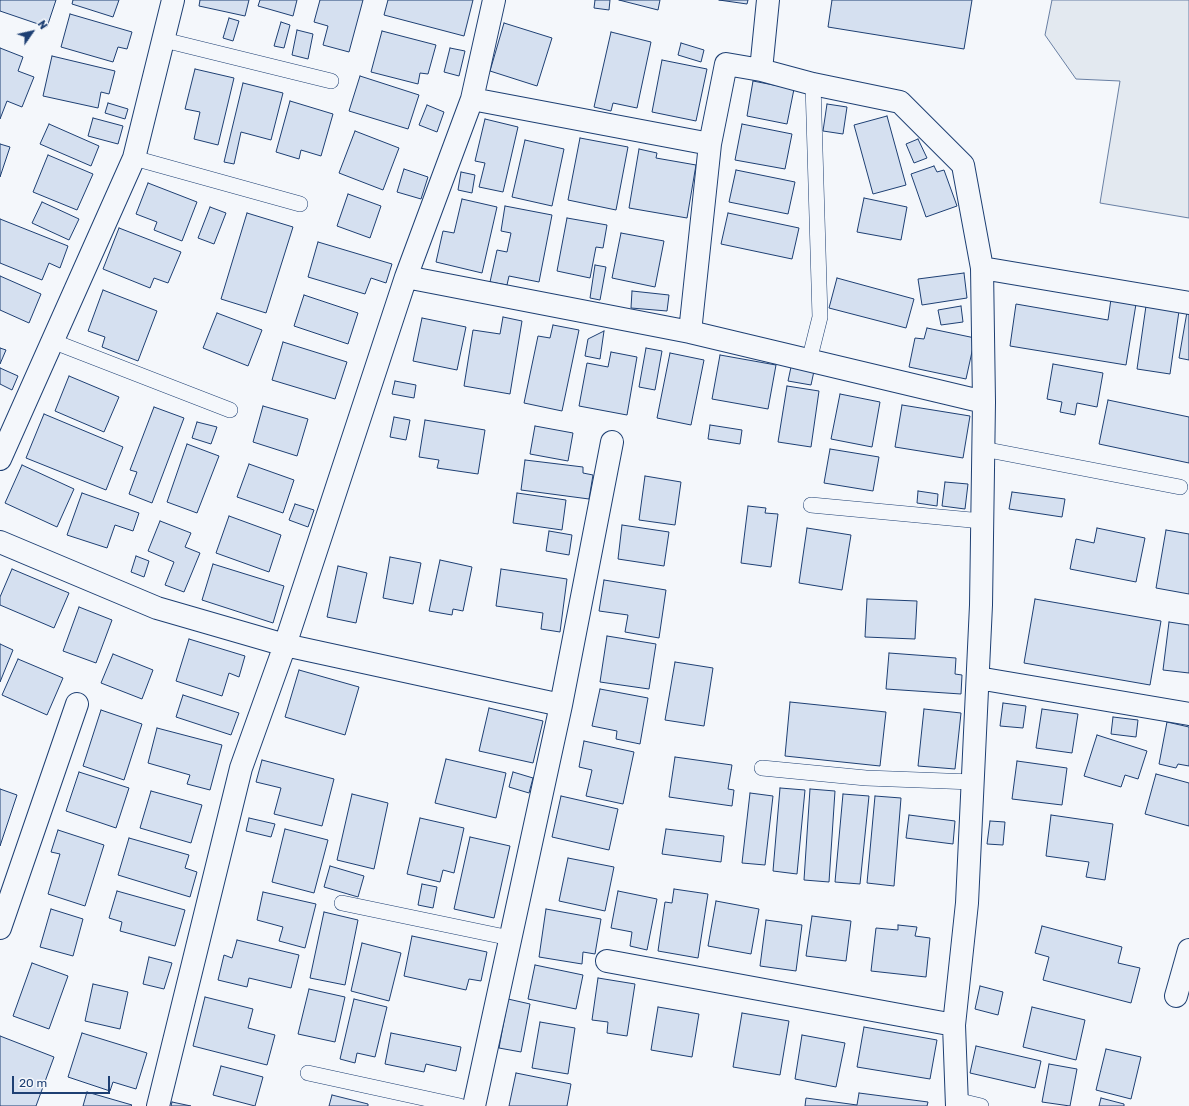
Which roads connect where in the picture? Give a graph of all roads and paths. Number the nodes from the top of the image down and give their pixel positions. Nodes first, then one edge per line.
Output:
1 (173, 0) edge
2 (494, 0) edge
3 (768, 0) edge
4 (164, 40) junction
5 (761, 70) junction
6 (331, 81) dead end
7 (813, 84) junction
8 (472, 99) junction
9 (710, 144) junction
10 (134, 158) junction
11 (300, 204) dead end
12 (982, 268) junction
13 (406, 277) junction
14 (1189, 303) edge
15 (690, 332) junction
16 (52, 341) junction
17 (809, 361) junction
18 (984, 402) junction
19 (230, 410) dead end
20 (612, 442) dead end
21 (983, 449) junction
22 (0, 459) edge
23 (1180, 487) dead end
24 (811, 505) dead end
25 (982, 522) junction
26 (0, 542) edge
27 (285, 645) junction
28 (978, 678) junction
29 (77, 704) dead end
30 (561, 705) junction
31 (1189, 714) edge
32 (762, 768) dead end
33 (973, 782) junction
34 (6, 893) edge
35 (342, 902) dead end
36 (0, 928) edge
37 (510, 938) junction
38 (1189, 950) edge
39 (607, 961) dead end
40 (1176, 996) dead end
41 (954, 1024) junction
42 (308, 1074) dead end
43 (956, 1103) edge
44 (158, 1106) edge
45 (460, 1106) edge
46 (474, 1106) edge
47 (981, 1106) edge

1 - 4 street
2 - 8 street
3 - 5 street
4 - 6 lane
4 - 10 street
5 - 7 street
5 - 9 street
7 - 12 street
7 - 17 lane
8 - 9 street
8 - 13 street
9 - 15 street
10 - 11 lane
10 - 16 street
12 - 14 street
12 - 18 street
13 - 15 street
13 - 27 street
15 - 17 street
16 - 19 lane
16 - 22 street
17 - 18 street
18 - 21 street
20 - 30 street
21 - 23 lane
21 - 25 street
24 - 25 lane
25 - 28 street
26 - 27 street
27 - 30 street
27 - 44 street
28 - 31 street
28 - 33 street
29 - 34 street
30 - 37 street
32 - 33 lane
33 - 41 street
34 - 36 street
35 - 37 lane
37 - 46 street
38 - 40 street
39 - 41 street
41 - 43 street
42 - 45 lane
43 - 47 lane

